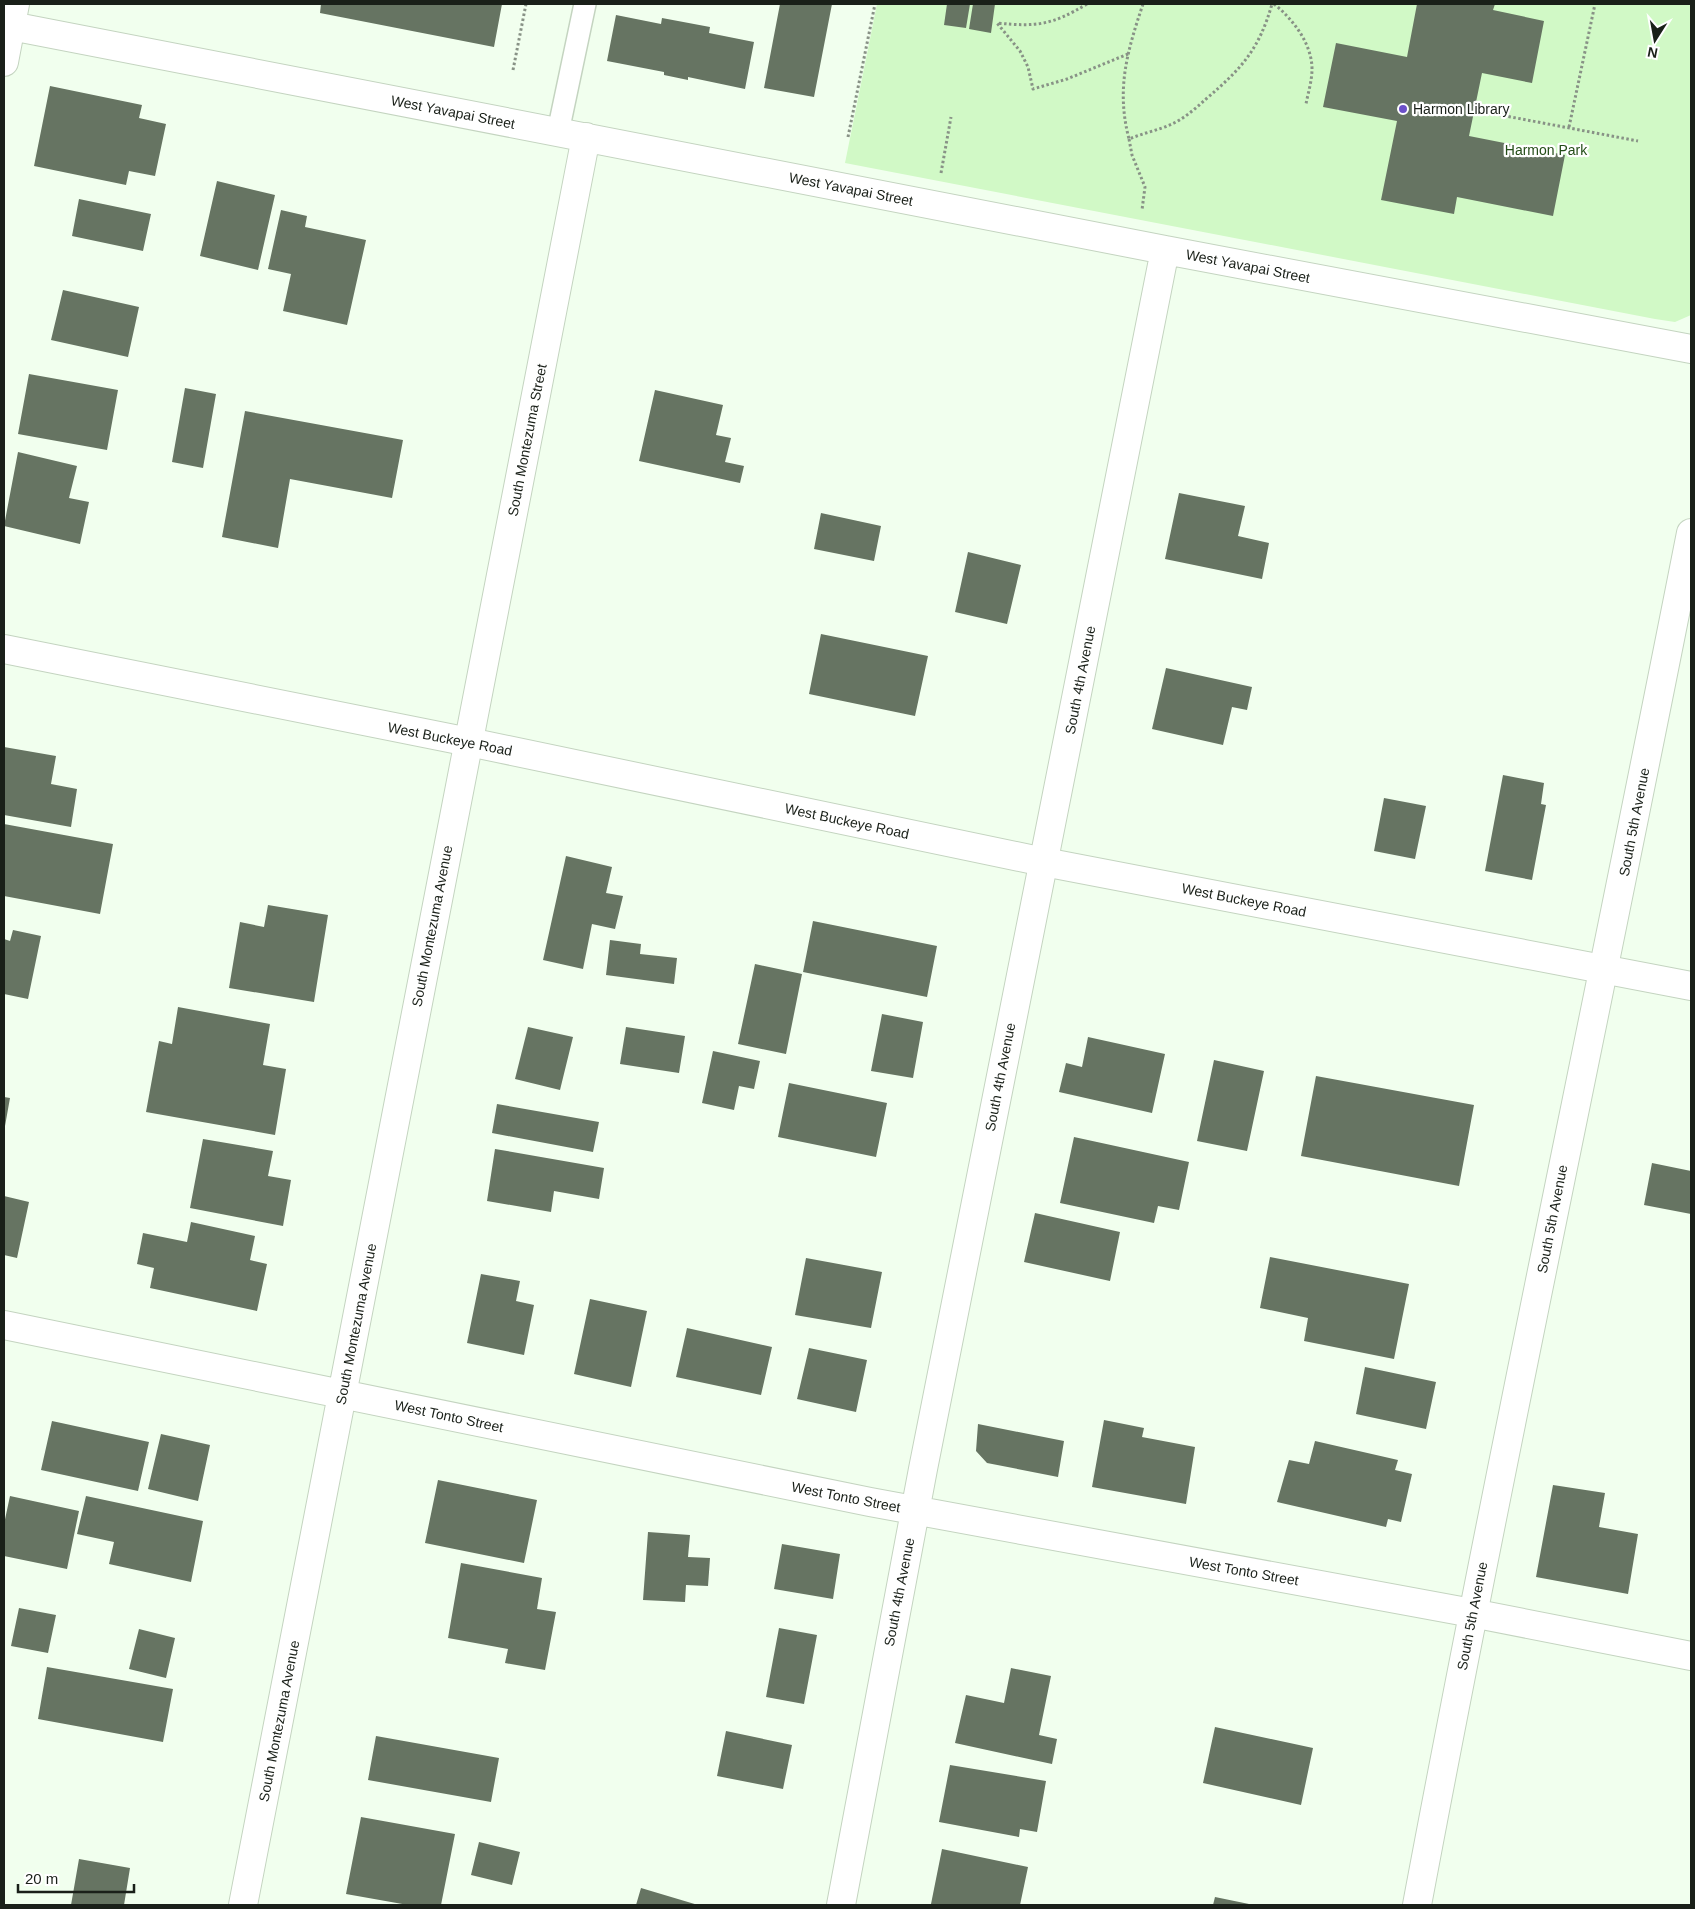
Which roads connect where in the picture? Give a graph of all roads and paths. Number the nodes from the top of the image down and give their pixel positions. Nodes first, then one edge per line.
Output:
1 (526, 4) edge
2 (585, 4) edge
3 (874, 4) edge
4 (1087, 4) edge
5 (1143, 4) edge
6 (1273, 4) edge
7 (1595, 4) edge
8 (10, 18) edge
9 (1129, 54) junction
10 (4, 62) edge
11 (513, 70) dead end
12 (1306, 104) dead end
13 (1474, 110) dead end
14 (951, 117) dead end
15 (1569, 127) junction
16 (558, 132) junction
17 (848, 137) dead end
18 (586, 138) junction
19 (1129, 139) junction
20 (1638, 141) dead end
21 (935, 205) junction
22 (1151, 247) junction
23 (1691, 349) edge
24 (1691, 533) edge
25 (4, 649) edge
26 (469, 742) junction
27 (1044, 862) junction
28 (1604, 969) junction
29 (1691, 986) edge
30 (4, 1325) edge
31 (342, 1394) junction
32 (914, 1510) junction
33 (1472, 1613) junction
34 (1691, 1656) edge
35 (243, 1905) edge
36 (841, 1905) edge
37 (1417, 1905) edge

1 - 11 path
2 - 16 lane
3 - 17 path
4 - 9 path
5 - 9 path
6 - 12 path
6 - 19 path
7 - 15 path
8 - 10 street
8 - 16 street, West Yavapai Street
9 - 19 path
13 - 15 path
14 - 21 path
15 - 20 path
16 - 18 street, West Yavapai Street
18 - 21 street, West Yavapai Street
18 - 26 street, South Montezuma Street
19 - 22 path
21 - 22 street, West Yavapai Street
22 - 23 street, West Yavapai Street
22 - 27 street, South 4th Avenue
24 - 28 street, South 5th Avenue
25 - 26 street, West Buckeye Road
26 - 27 street, West Buckeye Road
26 - 31 street, South Montezuma Avenue
27 - 28 street, West Buckeye Road
27 - 32 street, South 4th Avenue
28 - 29 street, West Buckeye Road
28 - 33 street, South 5th Avenue
30 - 31 street, West Tonto Street
31 - 32 street, West Tonto Street
31 - 35 street, South Montezuma Avenue
32 - 33 street, West Tonto Street
32 - 36 street, South 4th Avenue
33 - 34 street, West Tonto Street
33 - 37 street, South 5th Avenue

